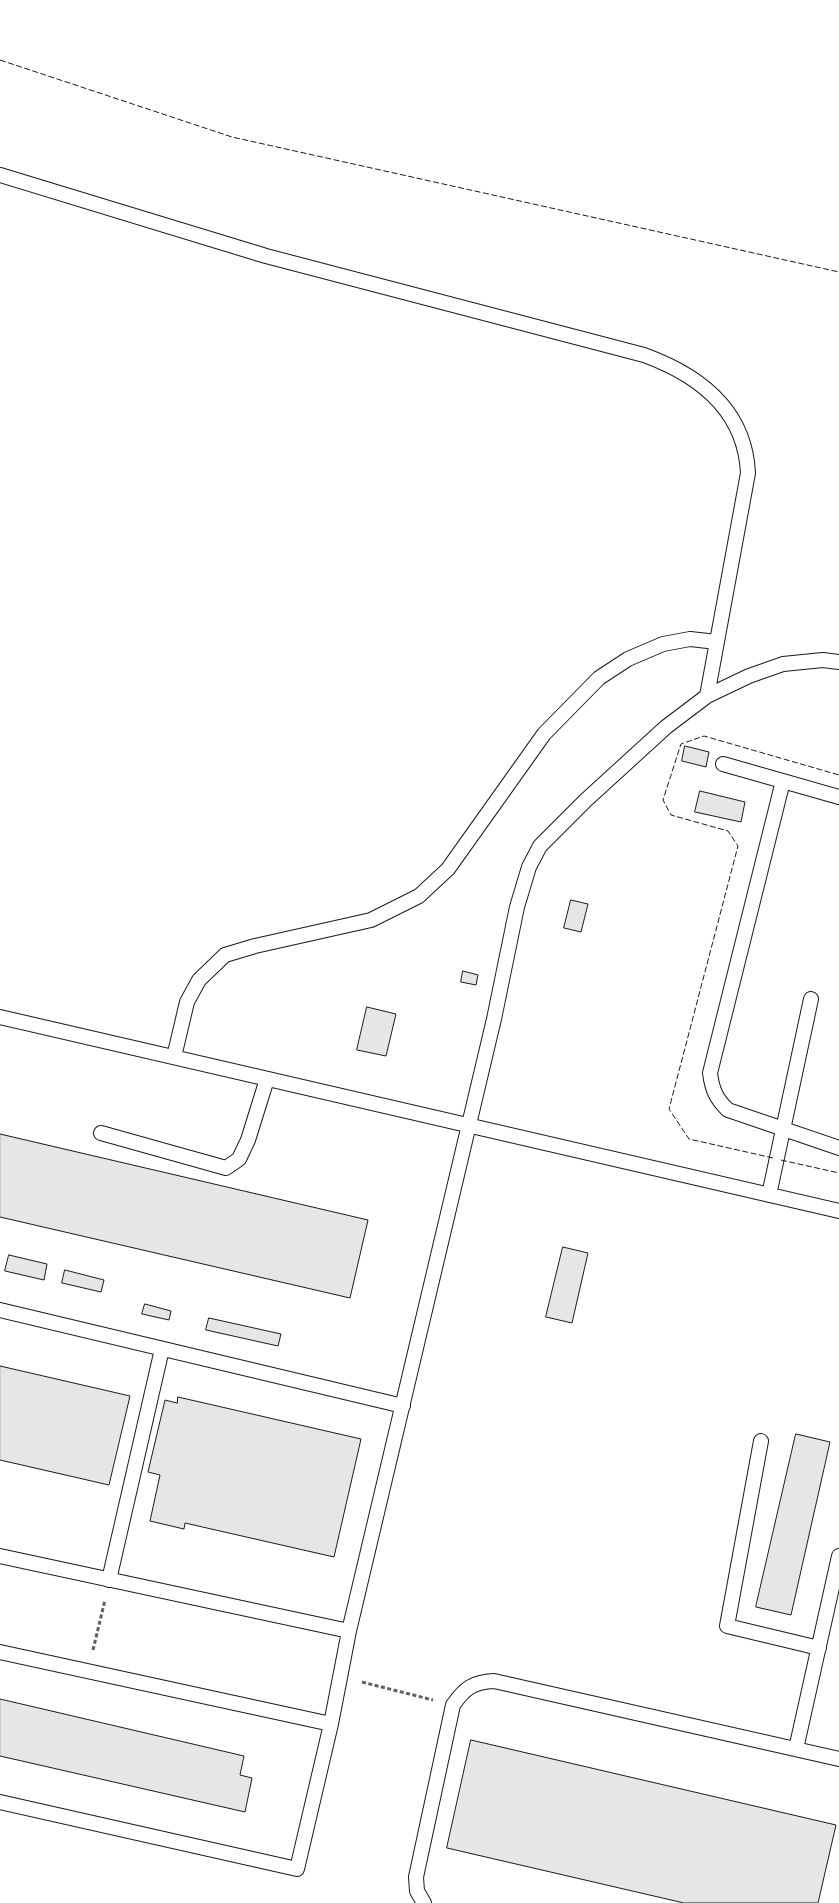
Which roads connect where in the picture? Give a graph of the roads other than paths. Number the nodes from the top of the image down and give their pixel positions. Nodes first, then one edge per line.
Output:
1 (0, 175) edge
2 (717, 642) junction
3 (839, 662) edge
4 (707, 696) junction
5 (723, 764) dead end
6 (783, 781) junction
7 (839, 797) edge
8 (811, 999) dead end
9 (0, 1017) edge
10 (174, 1057) junction
11 (268, 1079) junction
12 (469, 1125) junction
13 (783, 1129) junction
14 (101, 1133) dead end
15 (839, 1148) edge
16 (770, 1195) junction
17 (839, 1211) edge
18 (0, 1310) edge
19 (162, 1348) junction
20 (403, 1406) junction
21 (761, 1441) dead end
22 (0, 1556) edge
23 (839, 1556) edge
24 (109, 1580) junction
25 (349, 1631) junction
26 (819, 1648) junction
27 (0, 1652) edge
28 (331, 1724) junction
29 (796, 1749) junction
30 (839, 1759) edge
31 (0, 1802) edge
32 (424, 1903) edge

1 - 2 lane
2 - 4 lane
2 - 10 lane
3 - 4 lane
4 - 12 lane
5 - 6 lane
6 - 7 lane
6 - 13 lane
8 - 13 lane
9 - 10 lane
10 - 11 lane
11 - 12 lane
11 - 14 lane
12 - 16 lane
12 - 20 lane
13 - 15 lane
13 - 16 lane
16 - 17 lane
18 - 19 lane
19 - 20 lane
19 - 24 lane
20 - 25 lane
21 - 26 lane
22 - 24 lane
23 - 26 lane
24 - 25 lane
25 - 28 lane
26 - 29 lane
27 - 28 lane
28 - 31 lane
29 - 30 lane
29 - 32 lane

